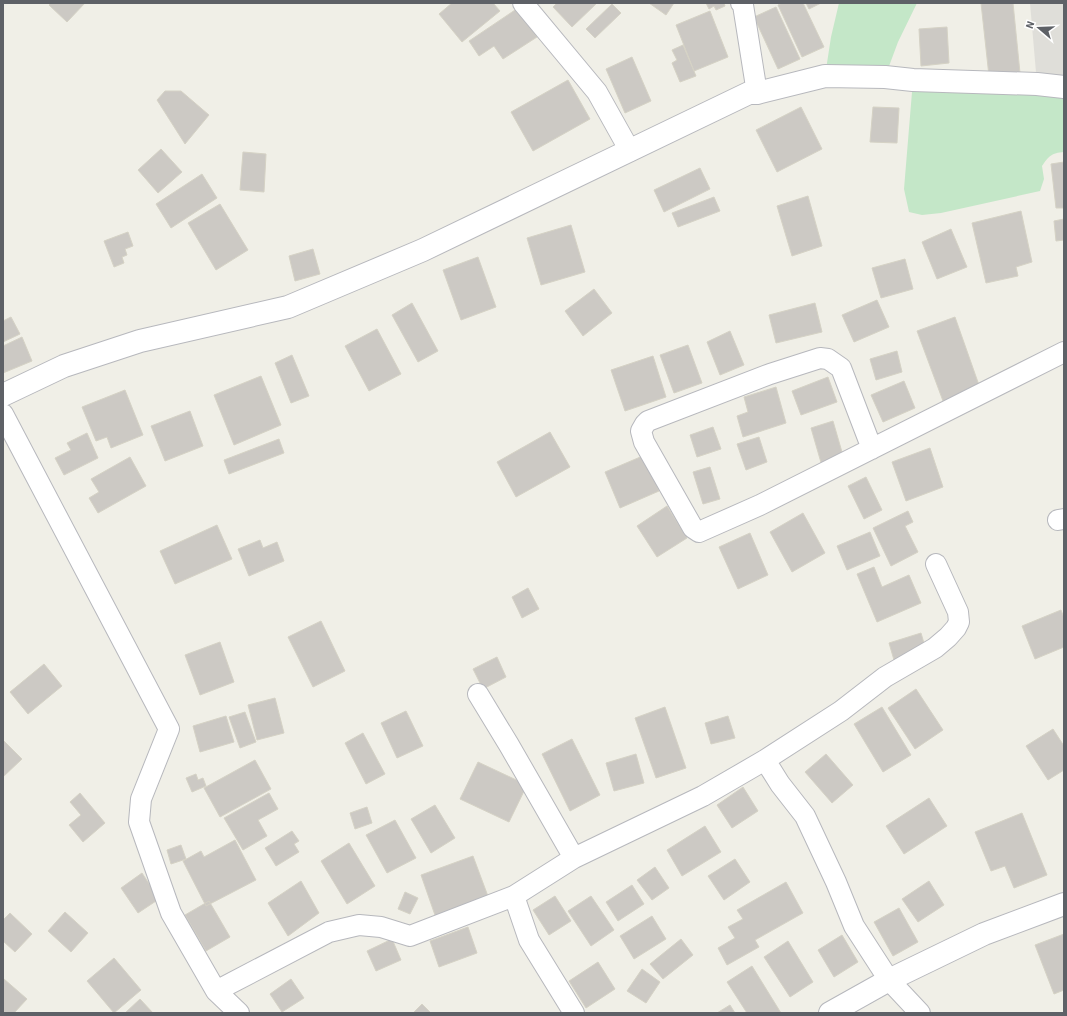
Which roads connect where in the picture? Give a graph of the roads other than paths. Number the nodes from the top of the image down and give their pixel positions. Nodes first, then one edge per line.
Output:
1 (523, 3) edge
2 (741, 3) edge
3 (1064, 87) edge
4 (757, 93) junction
5 (630, 151) junction
6 (1064, 352) edge
7 (3, 394) edge
8 (3, 414) edge
9 (872, 449) junction
10 (936, 564) dead end
11 (478, 694) dead end
12 (765, 760) junction
13 (574, 858) junction
14 (514, 896) junction
15 (1064, 904) edge
16 (889, 980) junction
17 (216, 990) junction
18 (239, 1013) edge
19 (574, 1013) edge
20 (830, 1013) edge
21 (920, 1013) edge

1 - 5 street
2 - 4 street
3 - 4 street
4 - 5 street
5 - 7 street
6 - 9 street
8 - 17 street
9 - 9 street
10 - 12 street
11 - 13 street
12 - 13 street
12 - 16 street
13 - 14 street
14 - 17 street
14 - 19 street
15 - 16 street
16 - 20 street
16 - 21 street
17 - 18 street

